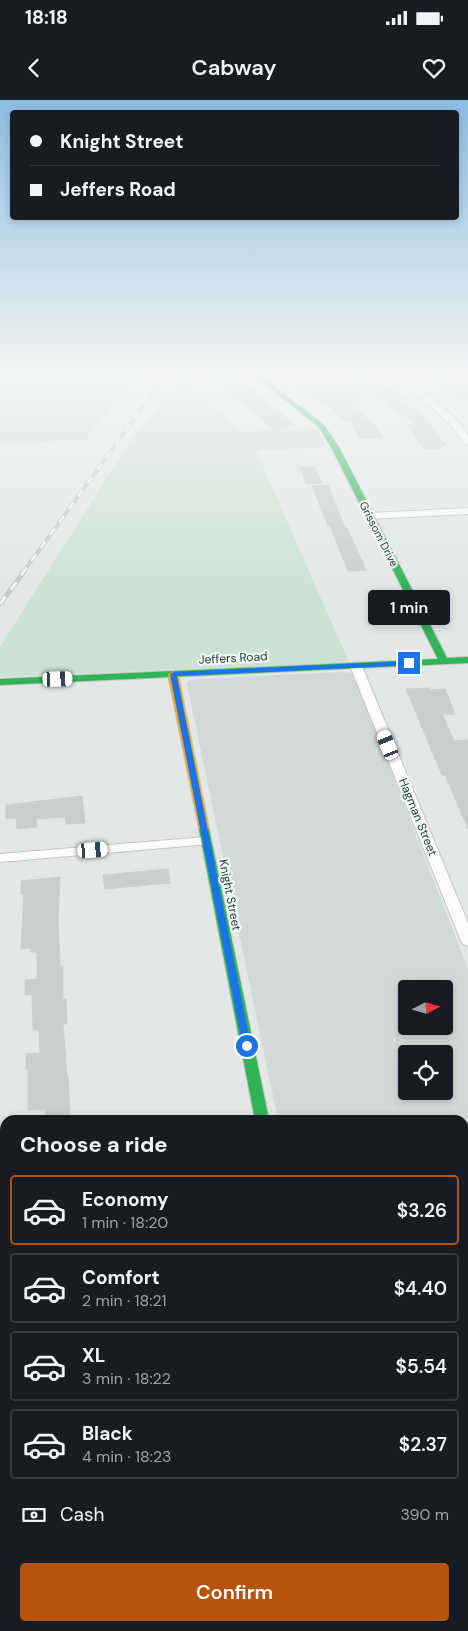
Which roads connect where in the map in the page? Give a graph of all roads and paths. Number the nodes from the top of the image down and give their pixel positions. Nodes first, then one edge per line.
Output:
1 (335, 447) edge
2 (468, 511) edge
3 (371, 516) junction
4 (468, 660) edge
5 (444, 662) junction
6 (356, 666) junction
7 (174, 674) junction
8 (0, 682) edge
9 (205, 841) junction
10 (0, 858) edge
11 (468, 941) edge
12 (261, 1115) edge

1 - 3 street, Grissom Drive
2 - 3 street
3 - 5 street, Grissom Drive
4 - 5 street, Jeffers Road
5 - 6 street, Jeffers Road
6 - 7 street, Jeffers Road
6 - 11 street, Hagman Street
7 - 8 street, Jeffers Road
7 - 9 street, Knight Street
9 - 10 street
9 - 12 street, Knight Street

